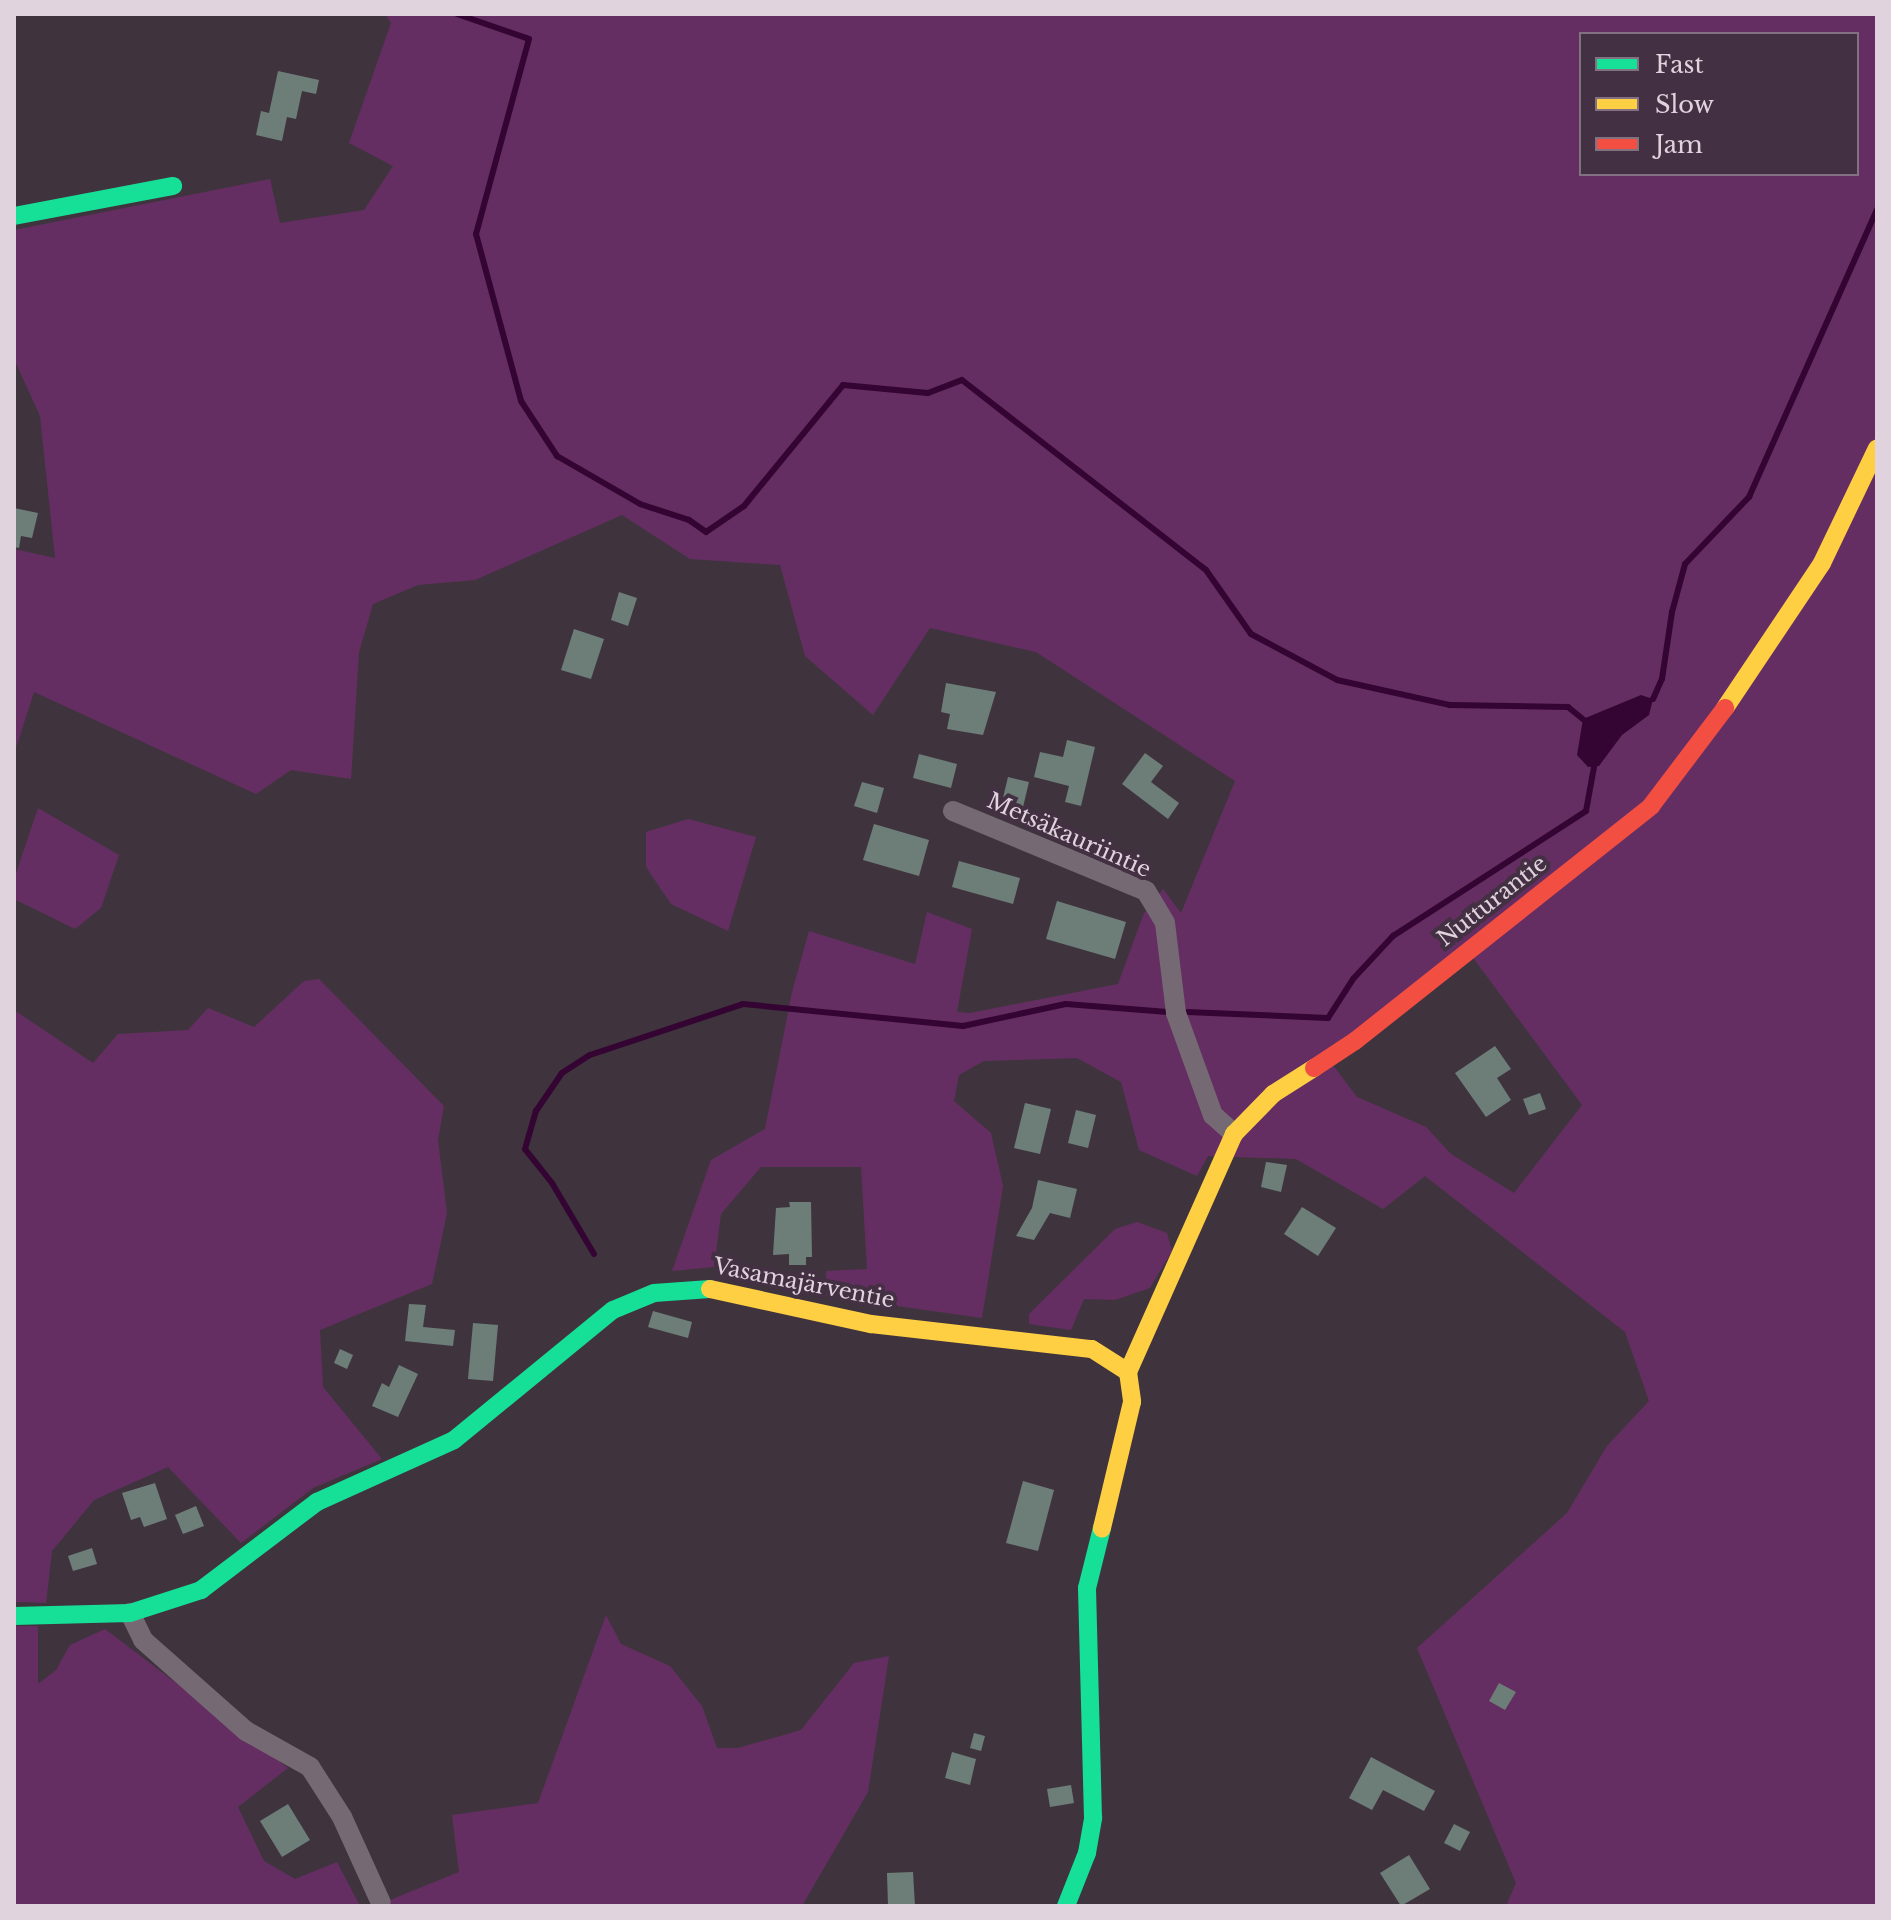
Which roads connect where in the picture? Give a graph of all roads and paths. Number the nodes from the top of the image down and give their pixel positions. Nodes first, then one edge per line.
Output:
1 (173, 186) dead end
2 (14, 216) edge
3 (1877, 448) edge
4 (953, 811) dead end
5 (1234, 1134) junction
6 (1128, 1372) junction
7 (130, 1613) junction
8 (14, 1616) edge
9 (381, 1903) dead end
10 (1066, 1906) edge

1 - 2 street
3 - 5 street, Nutturantie
4 - 5 street, Metsäkauriintie
5 - 6 street, Nutturantie
6 - 7 street, Vasamajärventie
6 - 10 street
7 - 8 street, Vasamajärventie
7 - 9 street

